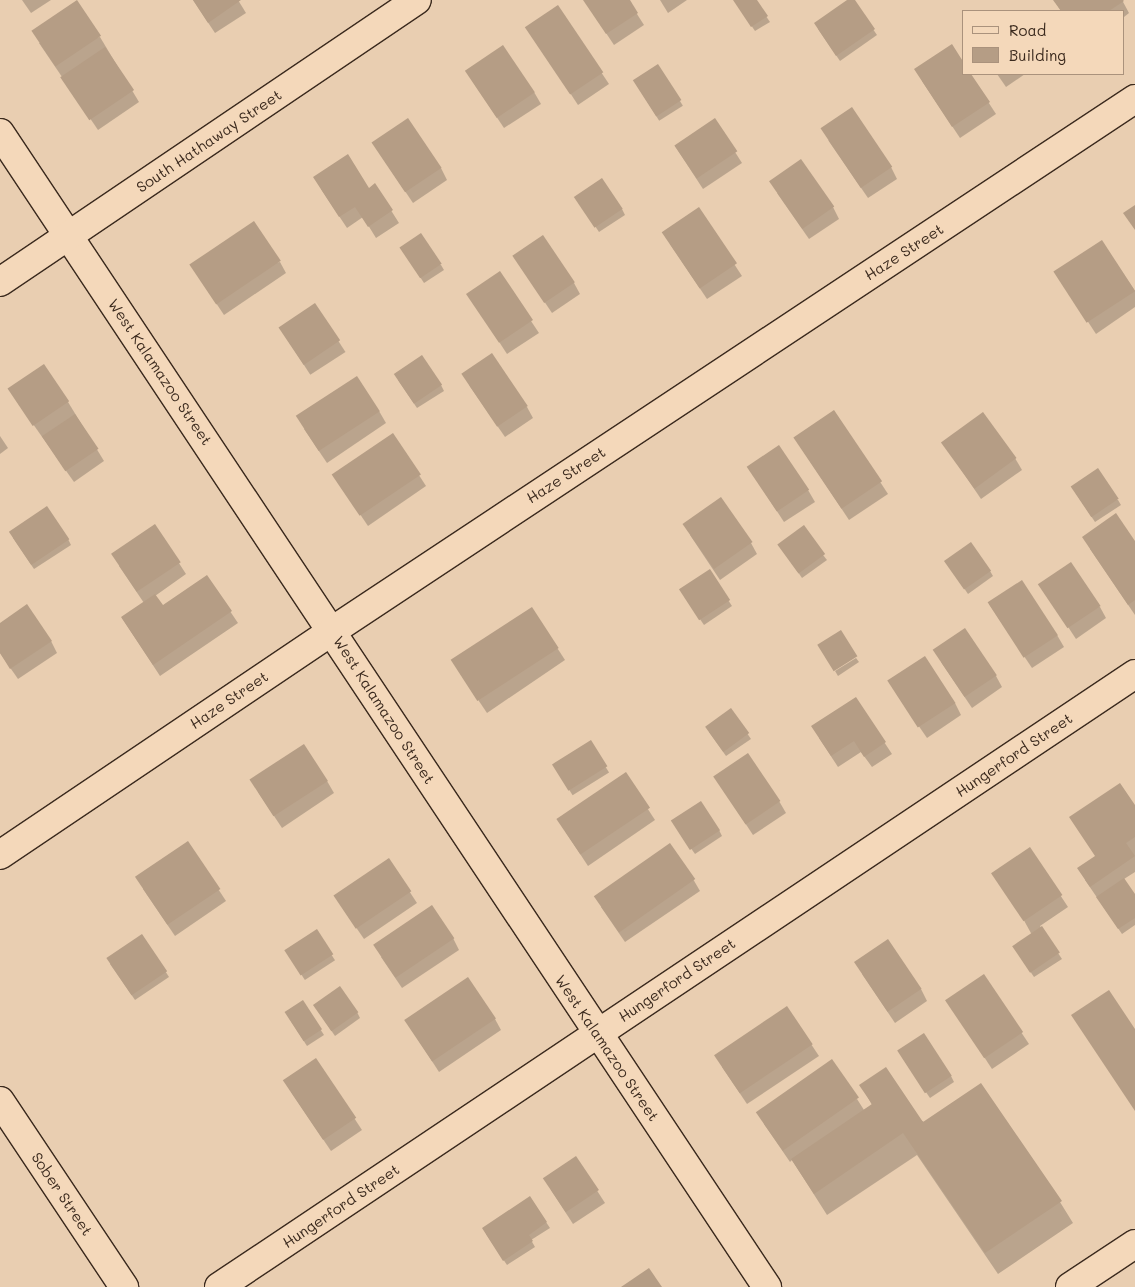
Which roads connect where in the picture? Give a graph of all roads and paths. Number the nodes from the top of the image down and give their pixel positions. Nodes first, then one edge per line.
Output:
1 (417, 0) edge
2 (1135, 99) edge
3 (0, 132) edge
4 (69, 236) junction
5 (0, 282) edge
6 (332, 631) junction
7 (1135, 674) edge
8 (0, 855) edge
9 (597, 1034) junction
10 (0, 1101) edge
11 (1135, 1244) edge
12 (124, 1287) edge
13 (219, 1287) edge
14 (767, 1287) edge
15 (1070, 1287) edge

1 - 4 street, South Hathaway Street
2 - 6 street, Haze Street
3 - 4 street, West Kalamazoo Street
4 - 5 street, South Hathaway Street
4 - 6 street, West Kalamazoo Street
6 - 8 street, Haze Street
6 - 9 street, West Kalamazoo Street
7 - 9 street, Hungerford Street
9 - 13 street, Hungerford Street
9 - 14 street, West Kalamazoo Street
10 - 12 street, Sober Street
11 - 15 street

